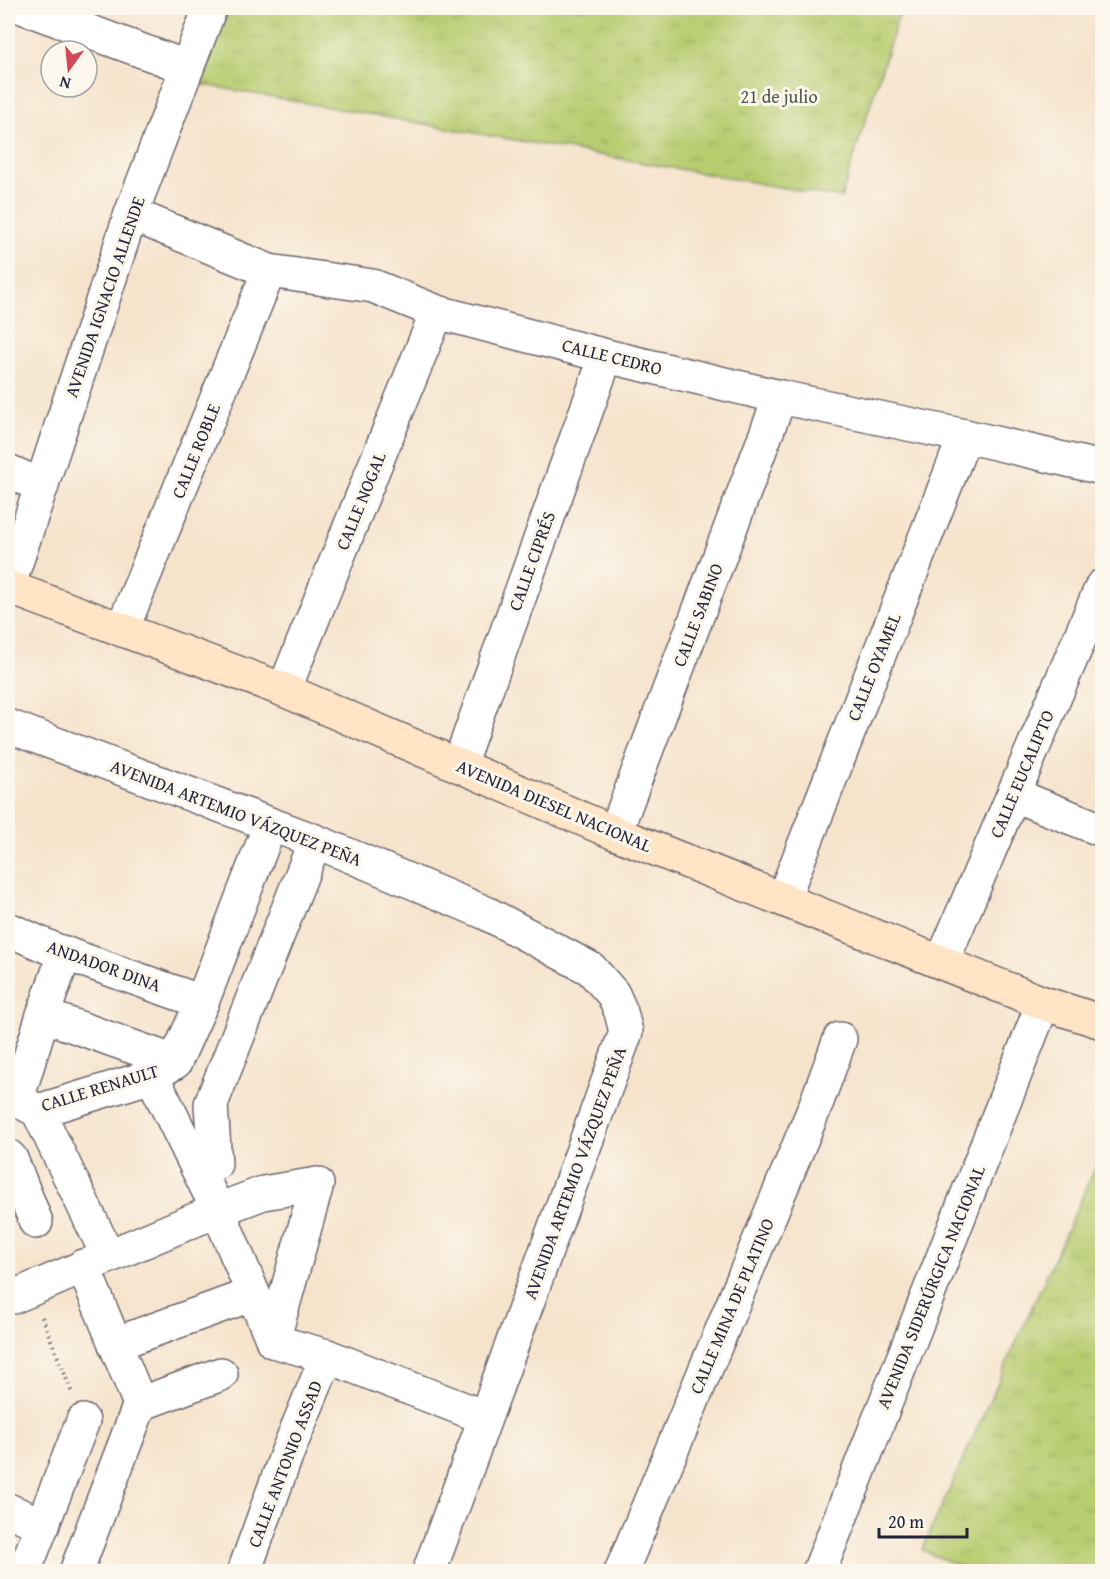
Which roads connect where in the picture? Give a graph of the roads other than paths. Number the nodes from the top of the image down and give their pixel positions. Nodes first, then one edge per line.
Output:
1 (25, 8) edge
2 (210, 8) edge
3 (186, 67) junction
4 (131, 214) junction
5 (269, 271) junction
6 (437, 312) junction
7 (606, 356) junction
8 (780, 398) junction
9 (966, 436) junction
10 (1102, 468) edge
11 (8, 471) edge
12 (42, 486) junction
13 (1102, 586) edge
14 (8, 588) edge
15 (122, 630) junction
16 (1092, 635) edge
17 (284, 690) junction
18 (8, 726) edge
19 (459, 765) junction
20 (1014, 795) junction
21 (270, 825) junction
22 (1102, 831) edge
23 (615, 833) junction
24 (315, 842) junction
25 (783, 898) junction
26 (8, 929) edge
27 (65, 953) junction
28 (942, 962) junction
29 (202, 1002) junction
30 (1042, 1003) junction
31 (43, 1016) junction
32 (1102, 1022) edge
33 (840, 1039) dead end
34 (163, 1069) junction
35 (21, 1097) edge
36 (9, 1158) edge
37 (215, 1164) dead end
38 (218, 1210) junction
39 (36, 1222) dead end
40 (95, 1261) junction
41 (17, 1293) edge
42 (253, 1294) junction
43 (273, 1341) junction
44 (115, 1344) junction
45 (327, 1356) junction
46 (221, 1374) dead end
47 (140, 1404) junction
48 (484, 1417) junction
49 (83, 1421) road end
50 (8, 1510) edge
51 (43, 1525) junction
52 (24, 1572) edge
53 (76, 1572) edge
54 (243, 1572) edge
55 (429, 1572) edge
56 (621, 1572) edge
57 (819, 1572) edge

1 - 3 street
2 - 3 street, AVENIDA IGNACIO ALLENDE
3 - 4 street, AVENIDA IGNACIO ALLENDE
4 - 5 street, CALLE CEDRO
4 - 12 street, AVENIDA IGNACIO ALLENDE
5 - 6 street, CALLE CEDRO
5 - 15 street, CALLE ROBLE
6 - 7 street, CALLE CEDRO
6 - 17 street, CALLE NOGAL
7 - 8 street, CALLE CEDRO
7 - 19 street, CALLE CIPRÉS
8 - 9 street, CALLE CEDRO
8 - 23 street, CALLE SABINO
9 - 10 street, CALLE CEDRO
9 - 25 street, CALLE OYAMEL
11 - 12 street
12 - 14 street, AVENIDA IGNACIO ALLENDE
13 - 16 street, CALLE EUCALIPTO
14 - 15 street, AVENIDA DIESEL NACIONAL
15 - 17 street, AVENIDA DIESEL NACIONAL
16 - 20 street, CALLE EUCALIPTO
17 - 19 street, AVENIDA DIESEL NACIONAL
18 - 21 street, AVENIDA ARTEMIO VÁZQUEZ PEÑA
19 - 23 street, AVENIDA DIESEL NACIONAL
20 - 22 street
20 - 28 street, CALLE EUCALIPTO
21 - 24 street, AVENIDA ARTEMIO VÁZQUEZ PEÑA
21 - 29 street
23 - 25 street, AVENIDA DIESEL NACIONAL
24 - 37 street
24 - 48 street, AVENIDA ARTEMIO VÁZQUEZ PEÑA
25 - 28 street, AVENIDA DIESEL NACIONAL
26 - 27 street, ANDADOR DINA
27 - 29 street, ANDADOR DINA
27 - 31 street
28 - 30 street, AVENIDA DIESEL NACIONAL
29 - 34 street
30 - 32 street, AVENIDA DIESEL NACIONAL
30 - 57 street, AVENIDA SIDERÚRGICA NACIONAL
31 - 34 street
31 - 35 street
33 - 56 street, CALLE MINA DE PLATINO
34 - 35 street, CALLE RENAULT
34 - 38 street
35 - 40 street
36 - 39 street
38 - 40 street
38 - 42 street
38 - 43 street
40 - 41 street
40 - 44 street
42 - 43 street
42 - 44 street
43 - 45 street
44 - 47 street
45 - 48 street
45 - 54 street, CALLE ANTONIO ASSAD
46 - 47 street
47 - 53 street
48 - 55 street, AVENIDA ARTEMIO VÁZQUEZ PEÑA
49 - 51 street
50 - 51 street
51 - 52 street

